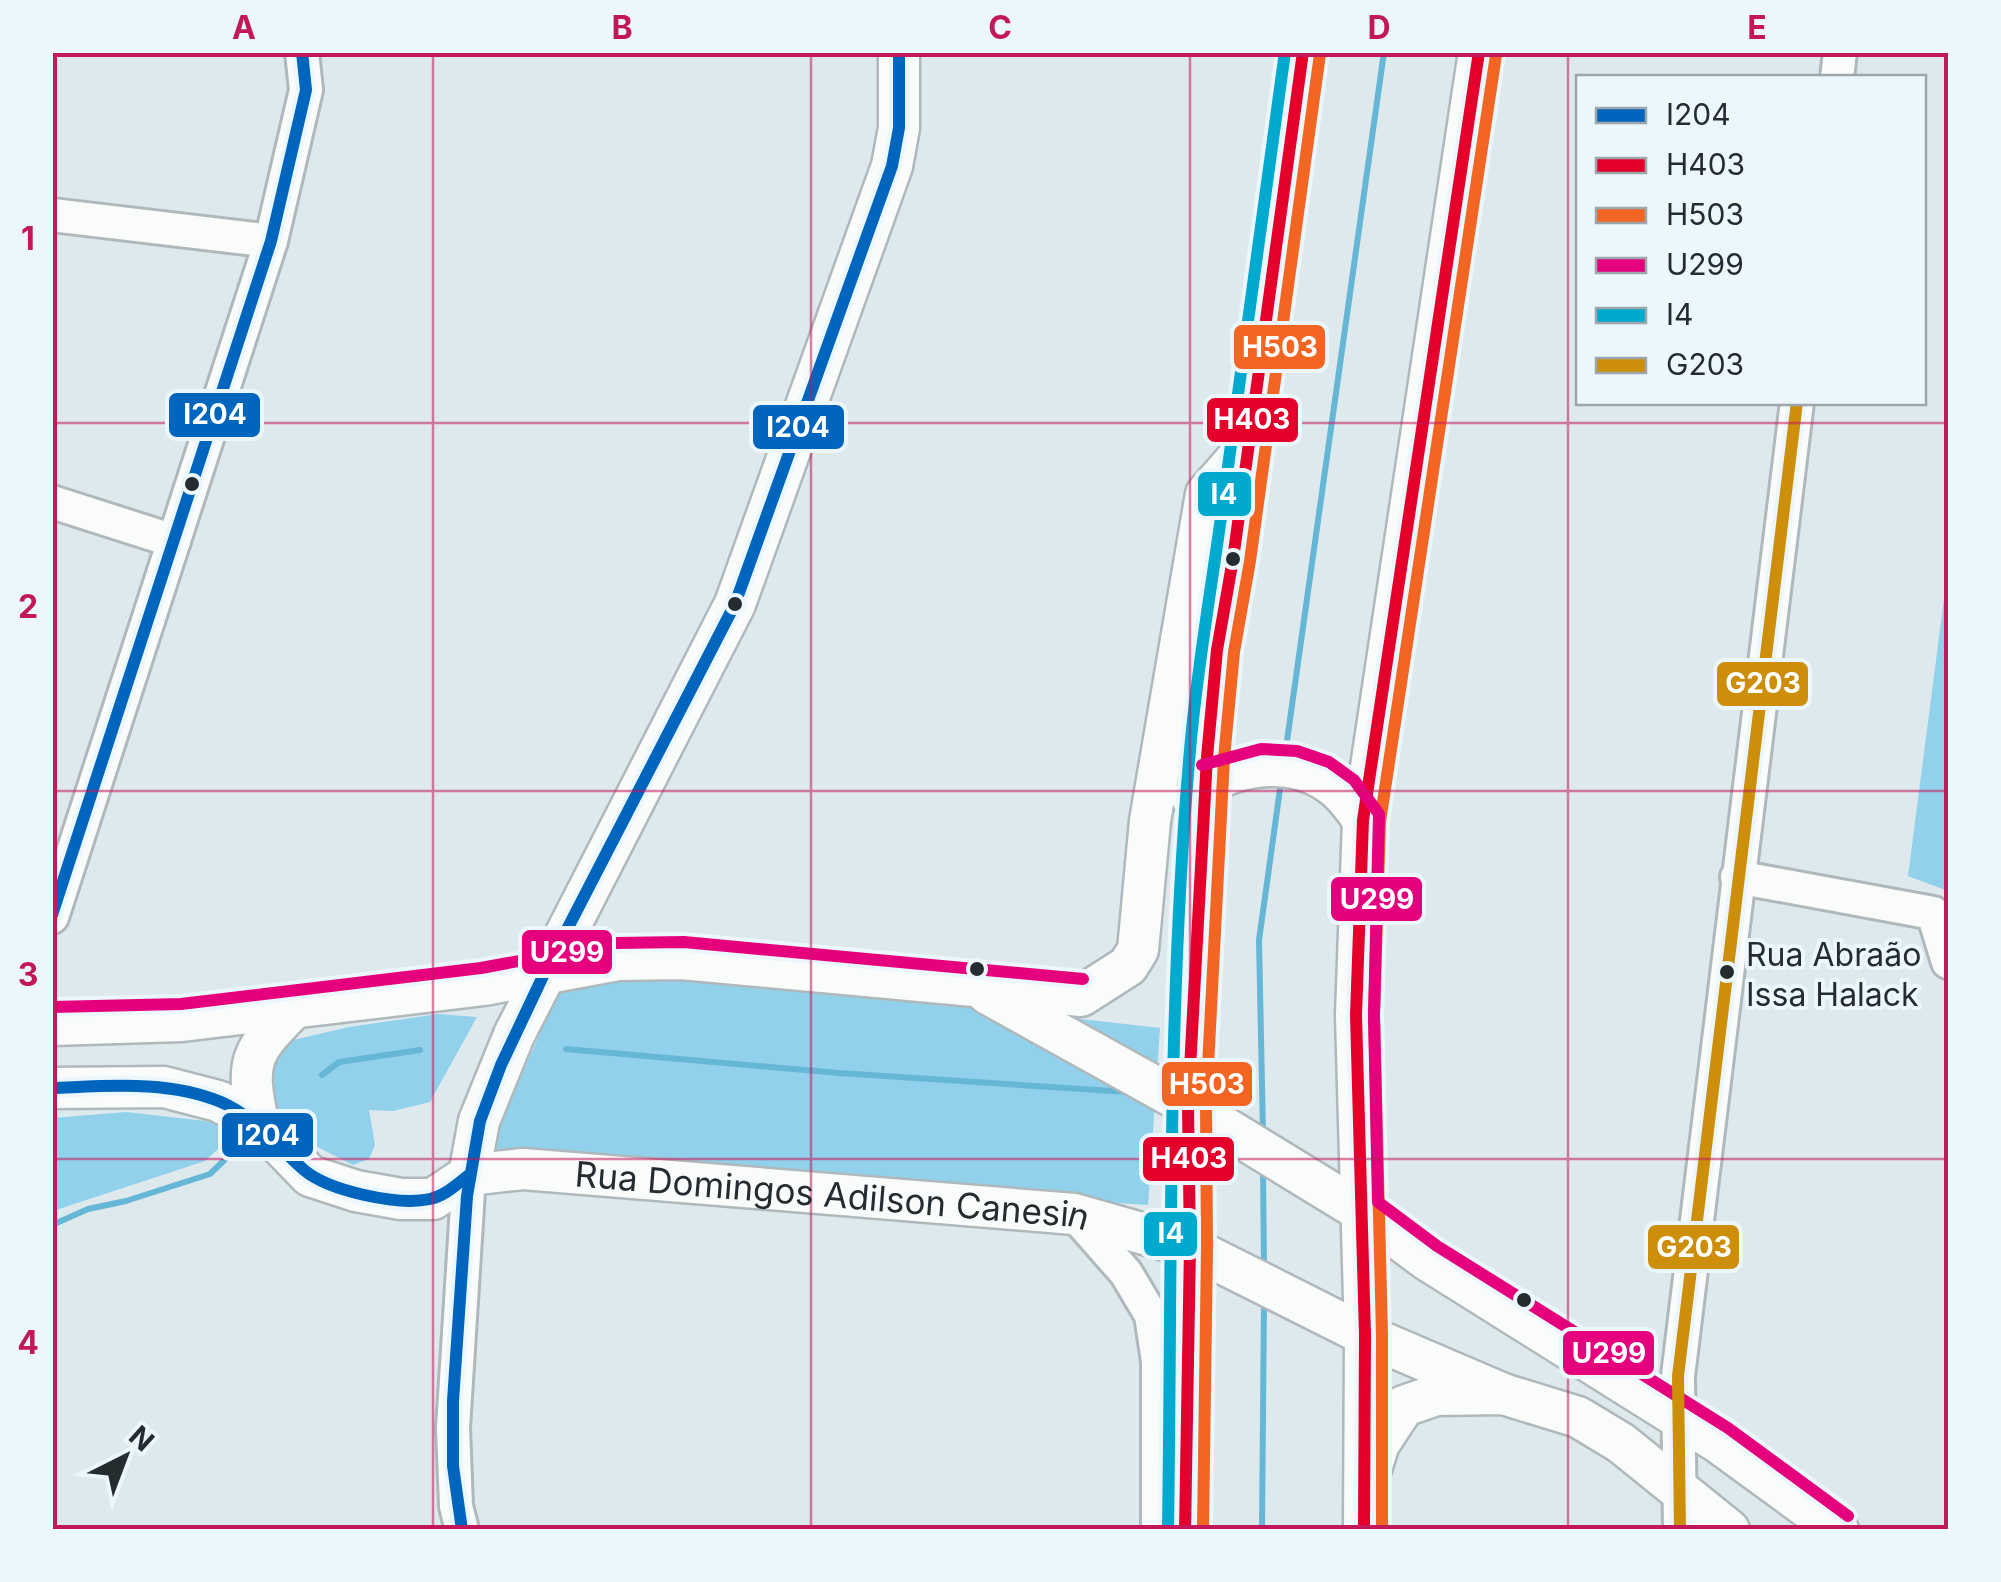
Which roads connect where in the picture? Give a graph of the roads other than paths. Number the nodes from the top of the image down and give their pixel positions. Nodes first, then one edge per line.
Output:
1 (302, 52) edge
2 (899, 52) edge
3 (1303, 52) edge
4 (1479, 52) edge
5 (52, 215) edge
6 (271, 240) junction
7 (1797, 405) edge
8 (1249, 445) junction
9 (52, 502) edge
10 (174, 542) junction
11 (1186, 601) junction
12 (1217, 650) junction
13 (1207, 782) junction
14 (1363, 820) junction
15 (1148, 843) junction
16 (1737, 877) junction
17 (586, 892) junction
18 (56, 896) edge
19 (682, 959) junction
20 (1948, 962) edge
21 (544, 974) junction
22 (976, 987) junction
23 (294, 1008) junction
24 (52, 1024) edge
25 (52, 1088) edge
26 (1188, 1105) junction
27 (258, 1122) junction
28 (470, 1174) junction
29 (1361, 1211) junction
30 (1074, 1214) junction
31 (1190, 1247) junction
32 (1365, 1335) junction
33 (1157, 1353) junction
34 (1503, 1394) junction
35 (1680, 1417) junction
36 (1365, 1487) junction
37 (1677, 1487) junction
38 (1163, 1519) edge
39 (462, 1530) edge
40 (1185, 1530) edge
41 (1364, 1530) edge
42 (1680, 1530) edge
43 (1729, 1530) edge
44 (1838, 1530) edge

1 - 6 street
2 - 17 main road
3 - 8 main road
4 - 14 main road
5 - 6 street
6 - 10 street
7 - 16 street
8 - 11 main road
8 - 12 main road
9 - 10 street
10 - 18 street
11 - 12 main road
11 - 15 main road
12 - 13 main road
13 - 14 main road
13 - 15 main road
13 - 26 main road
14 - 29 main road
15 - 22 main road
16 - 20 street
16 - 35 street
17 - 19 main road
17 - 21 main road
19 - 21 main road
19 - 22 main road
21 - 23 main road
21 - 28 main road
22 - 26 main road
23 - 24 main road
23 - 27 main road
25 - 27 main road
26 - 29 main road
26 - 31 main road
27 - 28 main road
28 - 30 main road, Rua Domingos Adilson Canesin
28 - 39 street
29 - 32 main road
29 - 35 main road
30 - 31 main road, Rua Domingos Adilson Canesin
30 - 33 street
31 - 32 main road, Rua Domingos Adilson Canesin
31 - 33 street
31 - 40 main road
32 - 34 main road, Rua Domingos Adilson Canesin
32 - 36 main road
33 - 38 street
34 - 36 main road
34 - 37 main road
35 - 37 street
35 - 44 main road
36 - 41 main road
37 - 42 street
37 - 43 main road

